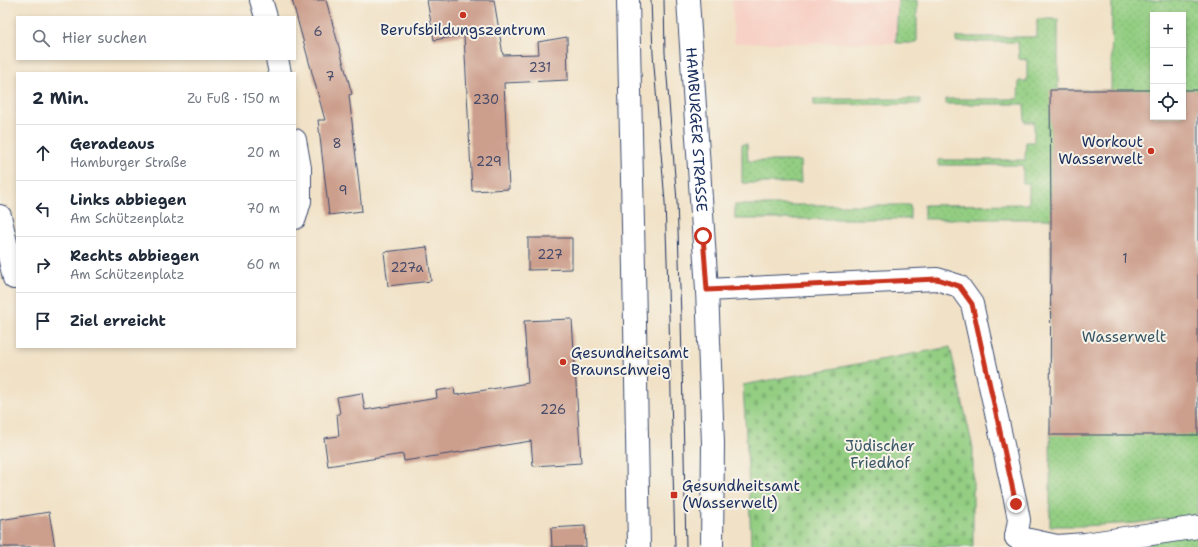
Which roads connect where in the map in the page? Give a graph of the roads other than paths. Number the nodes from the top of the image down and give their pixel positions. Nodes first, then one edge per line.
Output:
1 (261, 0) edge
2 (628, 0) edge
3 (688, 0) edge
4 (266, 16) edge
5 (277, 60) edge
6 (280, 72) edge
7 (296, 146) edge
8 (296, 215) edge
9 (0, 216) edge
10 (10, 278) edge
11 (707, 290) junction
12 (1198, 527) edge
13 (1011, 542) edge
14 (639, 547) edge
15 (712, 547) edge

1 - 4 main road
2 - 14 main road
3 - 11 main road, HAMBURGER STRASSE
5 - 6 main road
7 - 8 main road
9 - 10 main road
11 - 13 main road
11 - 15 main road, HAMBURGER STRASSE
12 - 13 main road

